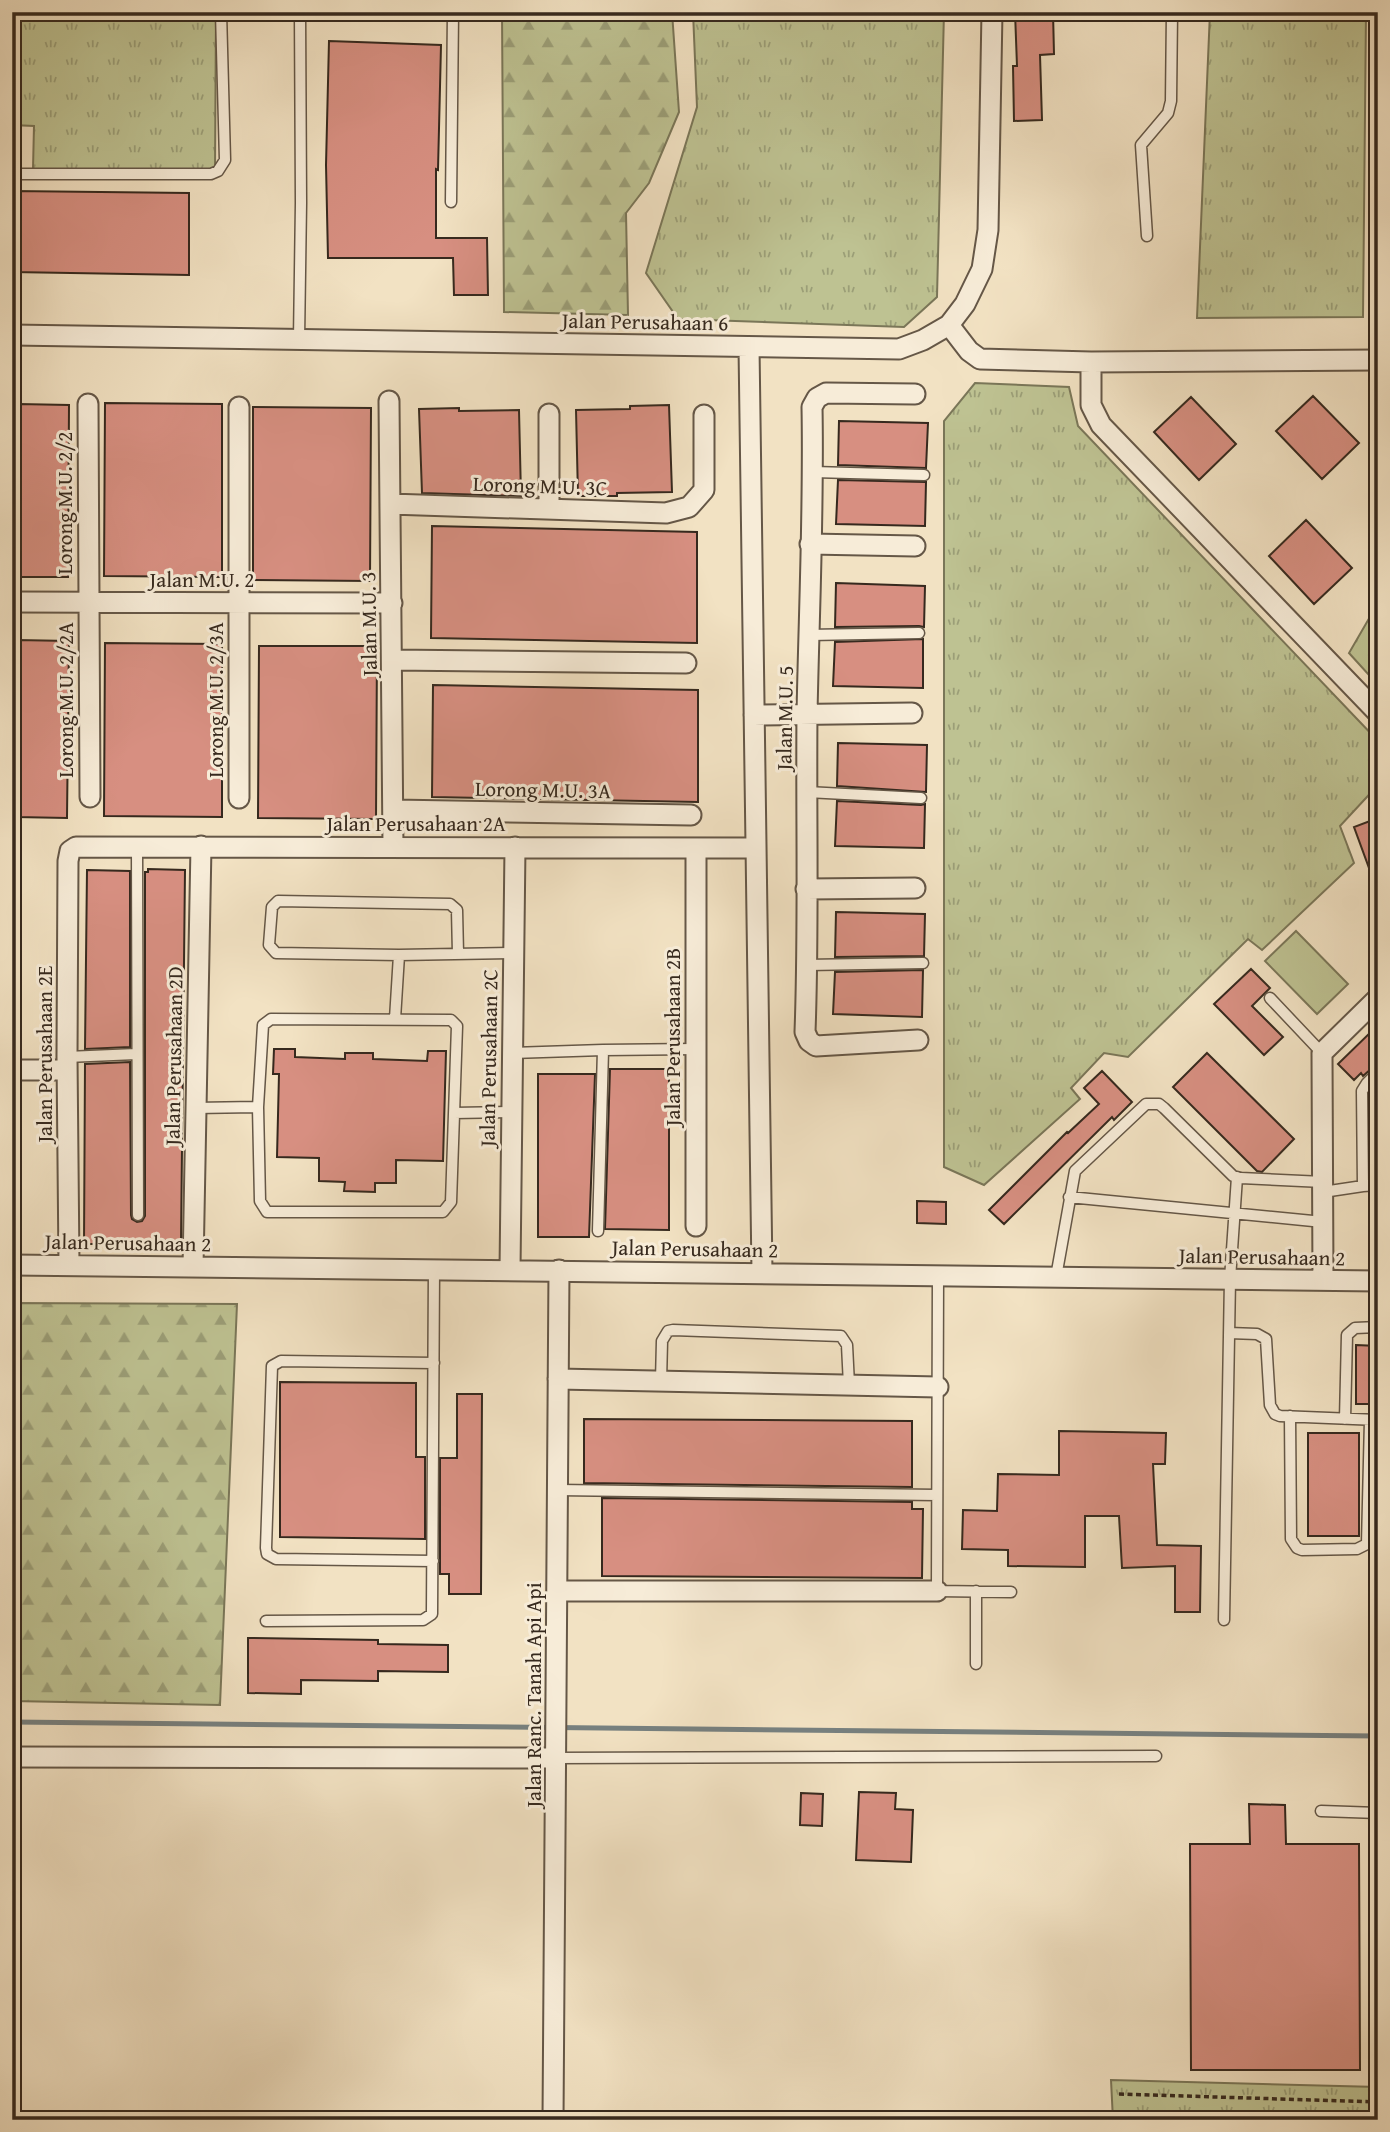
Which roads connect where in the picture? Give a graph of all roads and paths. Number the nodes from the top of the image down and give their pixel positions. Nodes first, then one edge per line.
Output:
1 (221, 12) edge
2 (300, 12) edge
3 (453, 12) edge
4 (992, 12) edge
5 (1172, 12) edge
6 (12, 174) edge
7 (451, 202) dead end
8 (1146, 236) dead end
9 (949, 325) junction
10 (12, 335) edge
11 (299, 340) junction
12 (749, 346) junction
13 (1378, 360) edge
14 (1091, 362) junction
15 (915, 394) dead end
16 (389, 401) dead end
17 (88, 404) dead end
18 (239, 407) dead end
19 (549, 414) dead end
20 (704, 415) dead end
21 (813, 472) junction
22 (924, 475) dead end
23 (390, 504) junction
24 (549, 508) junction
25 (810, 544) junction
26 (915, 546) dead end
27 (12, 602) edge
28 (89, 602) junction
29 (239, 603) junction
30 (392, 603) junction
31 (919, 633) dead end
32 (808, 635) junction
33 (392, 660) junction
34 (686, 663) dead end
35 (912, 713) dead end
36 (1378, 713) edge
37 (807, 714) junction
38 (754, 715) junction
39 (807, 792) junction
40 (90, 797) dead end
41 (239, 798) dead end
42 (921, 798) dead end
43 (394, 810) junction
44 (691, 815) dead end
45 (137, 846) junction
46 (201, 846) junction
47 (76, 847) joint
48 (393, 847) junction
49 (515, 847) junction
50 (696, 848) junction
51 (756, 848) junction
52 (915, 888) dead end
53 (806, 889) junction
54 (513, 953) junction
55 (458, 954) junction
56 (398, 955) junction
57 (923, 963) dead end
58 (807, 965) junction
59 (1270, 998) dead end
60 (1378, 998) edge
61 (395, 1019) junction
62 (918, 1040) dead end
63 (696, 1049) junction
64 (603, 1050) junction
65 (512, 1053) junction
66 (1322, 1053) junction
67 (136, 1054) junction
68 (67, 1063) junction
69 (12, 1070) edge
70 (1378, 1072) edge
71 (258, 1107) junction
72 (195, 1108) junction
73 (512, 1112) junction
74 (454, 1113) junction
75 (1237, 1177) junction
76 (1378, 1185) edge
77 (1363, 1186) junction
78 (1323, 1187) junction
79 (1069, 1197) junction
80 (1234, 1213) junction
81 (138, 1215) dead end
82 (1323, 1222) junction
83 (695, 1226) dead end
84 (598, 1231) dead end
85 (12, 1265) edge
86 (69, 1265) junction
87 (193, 1267) junction
88 (434, 1269) junction
89 (510, 1270) junction
90 (559, 1270) junction
91 (762, 1273) junction
92 (938, 1275) junction
93 (1056, 1277) junction
94 (1230, 1279) junction
95 (1323, 1280) junction
96 (1378, 1281) edge
97 (1378, 1328) edge
98 (1228, 1333) junction
99 (434, 1363) junction
100 (558, 1380) junction
101 (660, 1381) junction
102 (849, 1385) junction
103 (938, 1387) junction
104 (1290, 1416) junction
105 (1345, 1419) junction
106 (1374, 1420) edge
107 (558, 1490) junction
108 (937, 1495) junction
109 (433, 1562) junction
110 (557, 1591) junction
111 (937, 1591) junction
112 (976, 1591) junction
113 (1011, 1592) dead end
114 (1224, 1620) dead end
115 (266, 1621) dead end
116 (976, 1664) dead end
117 (556, 1749) junction
118 (1156, 1756) dead end
119 (12, 1757) edge
120 (1321, 1811) dead end
121 (1378, 1813) edge
122 (1119, 2094) dead end
123 (1378, 2102) edge
124 (553, 2120) edge

1 - 6 lane
2 - 11 lane
3 - 7 lane
4 - 9 street, Jalan Perusahaan 6
5 - 8 lane
9 - 12 street, Jalan Perusahaan 6
9 - 14 street
10 - 11 street, Jalan Perusahaan 6
11 - 12 street, Jalan Perusahaan 6
12 - 38 street
13 - 14 street
14 - 36 street
15 - 21 street, Jalan M.U. 5
16 - 23 street, Jalan M.U. 3
17 - 28 street, Lorong M.U. 2/2
18 - 29 street, Lorong M.U. 2/3A
19 - 24 street
20 - 24 street, Lorong M.U. 3C
21 - 22 lane
21 - 25 street, Jalan M.U. 5
23 - 24 street, Lorong M.U. 3C
23 - 30 street, Jalan M.U. 3
25 - 26 street
25 - 32 street, Jalan M.U. 5
27 - 28 street, Jalan M.U. 2
28 - 29 street, Jalan M.U. 2
28 - 40 street, Lorong M.U. 2/2A
29 - 30 street, Jalan M.U. 2
29 - 41 street, Lorong M.U. 2/3A
30 - 33 street, Jalan M.U. 3
31 - 32 lane
32 - 37 street, Jalan M.U. 5
33 - 34 street
33 - 43 street, Jalan M.U. 3
35 - 37 street
37 - 38 street
37 - 39 street, Jalan M.U. 5
38 - 51 street
39 - 42 lane
39 - 53 street, Jalan M.U. 5
43 - 44 street, Lorong M.U. 3A
43 - 48 street, Jalan M.U. 3
45 - 46 street, Jalan Perusahaan 2A
45 - 47 street, Jalan Perusahaan 2A
45 - 67 lane
46 - 48 street, Jalan Perusahaan 2A
46 - 72 street, Jalan Perusahaan 2D
47 - 68 street, Jalan Perusahaan 2E
48 - 49 street, Jalan Perusahaan 2A
49 - 50 street, Jalan Perusahaan 2A
49 - 54 street, Jalan Perusahaan 2C
50 - 51 street, Jalan Perusahaan 2A
50 - 63 street, Jalan Perusahaan 2B
51 - 91 street
52 - 53 street
53 - 58 street, Jalan M.U. 5
54 - 55 lane
54 - 65 street, Jalan Perusahaan 2C
55 - 56 lane
55 - 56 lane
56 - 61 lane
57 - 58 lane
58 - 62 street, Jalan M.U. 5
59 - 66 lane
60 - 66 street
61 - 71 lane
61 - 74 lane
63 - 64 lane
63 - 83 street, Jalan Perusahaan 2B
64 - 65 lane
64 - 84 lane
65 - 73 street, Jalan Perusahaan 2C
66 - 78 street
67 - 68 lane
67 - 81 lane
68 - 69 street
68 - 86 street, Jalan Perusahaan 2E
70 - 77 lane
71 - 72 lane
71 - 74 lane
72 - 87 street, Jalan Perusahaan 2D
73 - 74 lane
73 - 89 street, Jalan Perusahaan 2C
75 - 78 lane
75 - 79 lane
75 - 80 lane
76 - 77 lane
77 - 78 lane
78 - 82 street
79 - 80 lane
79 - 93 lane
80 - 82 lane
80 - 94 lane
82 - 95 street
85 - 86 street, Jalan Perusahaan 2
86 - 87 street, Jalan Perusahaan 2
87 - 88 street, Jalan Perusahaan 2
88 - 89 street, Jalan Perusahaan 2
88 - 99 lane
89 - 90 street, Jalan Perusahaan 2
90 - 91 street, Jalan Perusahaan 2
90 - 100 street, Jalan Ranc. Tanah Api Api
91 - 92 street, Jalan Perusahaan 2
92 - 93 street, Jalan Perusahaan 2
92 - 103 lane
93 - 94 street, Jalan Perusahaan 2
94 - 95 street, Jalan Perusahaan 2
94 - 98 lane
95 - 96 street, Jalan Perusahaan 2
97 - 105 lane
98 - 104 lane
98 - 114 lane
99 - 109 lane
99 - 109 lane
100 - 101 street
100 - 107 street, Jalan Ranc. Tanah Api Api
101 - 102 street
101 - 102 lane
102 - 103 street
103 - 108 lane
104 - 105 lane
104 - 106 lane
105 - 106 lane
107 - 108 lane
107 - 110 street, Jalan Ranc. Tanah Api Api
108 - 111 lane
109 - 115 lane
110 - 111 street
110 - 117 street, Jalan Ranc. Tanah Api Api
111 - 112 lane
112 - 113 lane
112 - 116 lane
117 - 118 lane
117 - 119 street
117 - 124 street, Jalan Ranc. Tanah Api Api
120 - 121 lane
122 - 123 path

